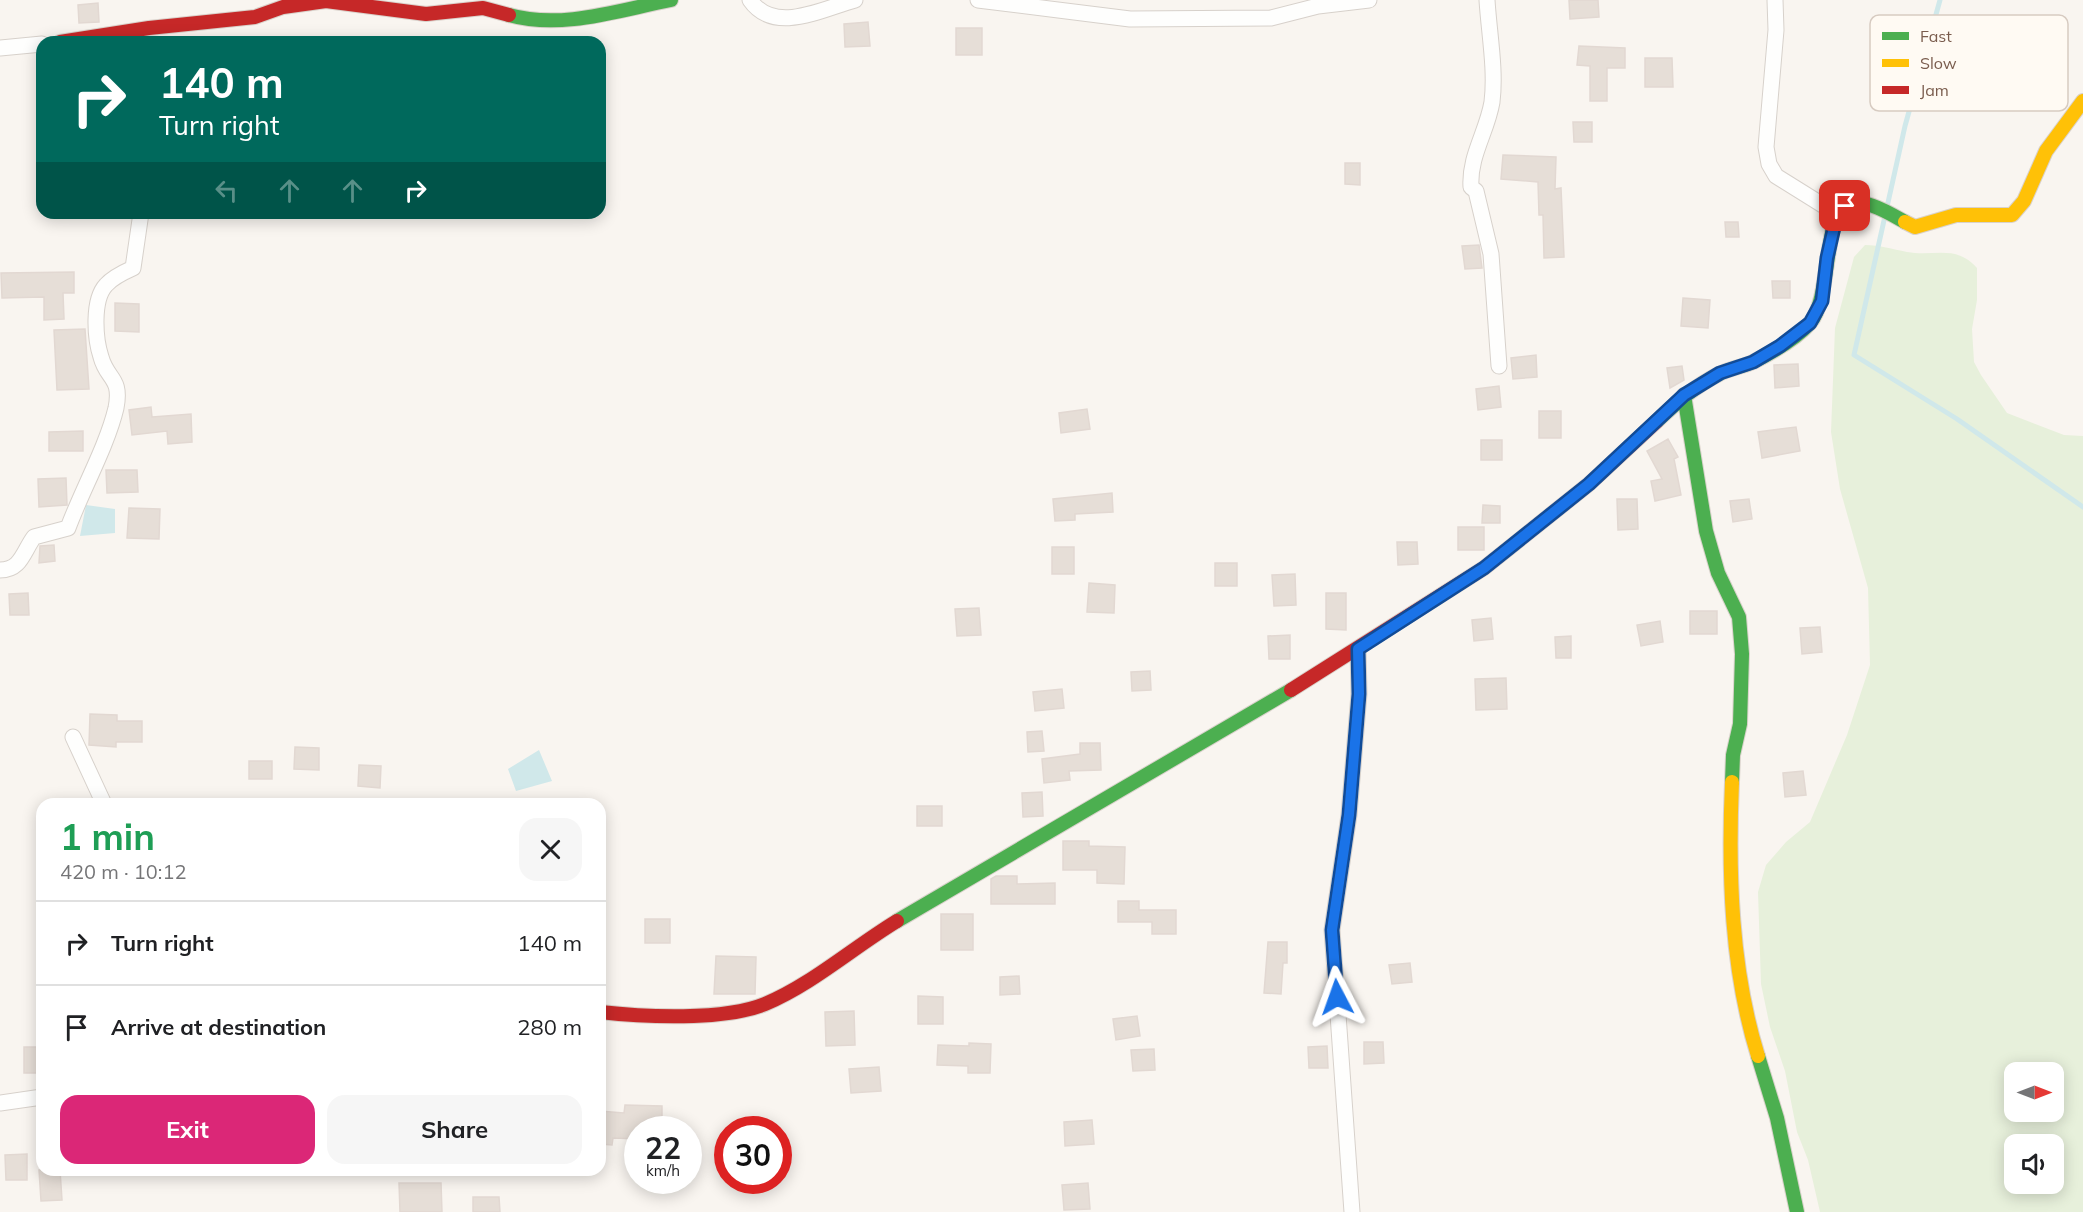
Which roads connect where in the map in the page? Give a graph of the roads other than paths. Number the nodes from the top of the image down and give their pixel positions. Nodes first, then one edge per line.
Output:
1 (671, 0) edge
2 (750, 0) edge
3 (855, 0) edge
4 (978, 0) edge
5 (1368, 0) edge
6 (1487, 0) edge
7 (1775, 0) edge
8 (123, 36) edge
9 (36, 45) edge
10 (0, 48) edge
11 (2083, 101) edge
12 (1837, 214) junction
13 (140, 219) edge
14 (1499, 366) dead end
15 (1684, 395) junction
16 (0, 570) edge
17 (1358, 649) junction
18 (73, 736) dead end
19 (101, 798) edge
20 (606, 1013) edge
21 (36, 1098) edge
22 (0, 1102) edge
23 (1352, 1212) edge
24 (1797, 1212) edge

1 - 8 street
2 - 3 street
4 - 5 street
6 - 14 street
7 - 12 street
9 - 10 street
11 - 12 street
12 - 15 street
13 - 16 street
15 - 17 street
15 - 24 street
17 - 20 street
17 - 23 street
18 - 19 street
21 - 22 street

